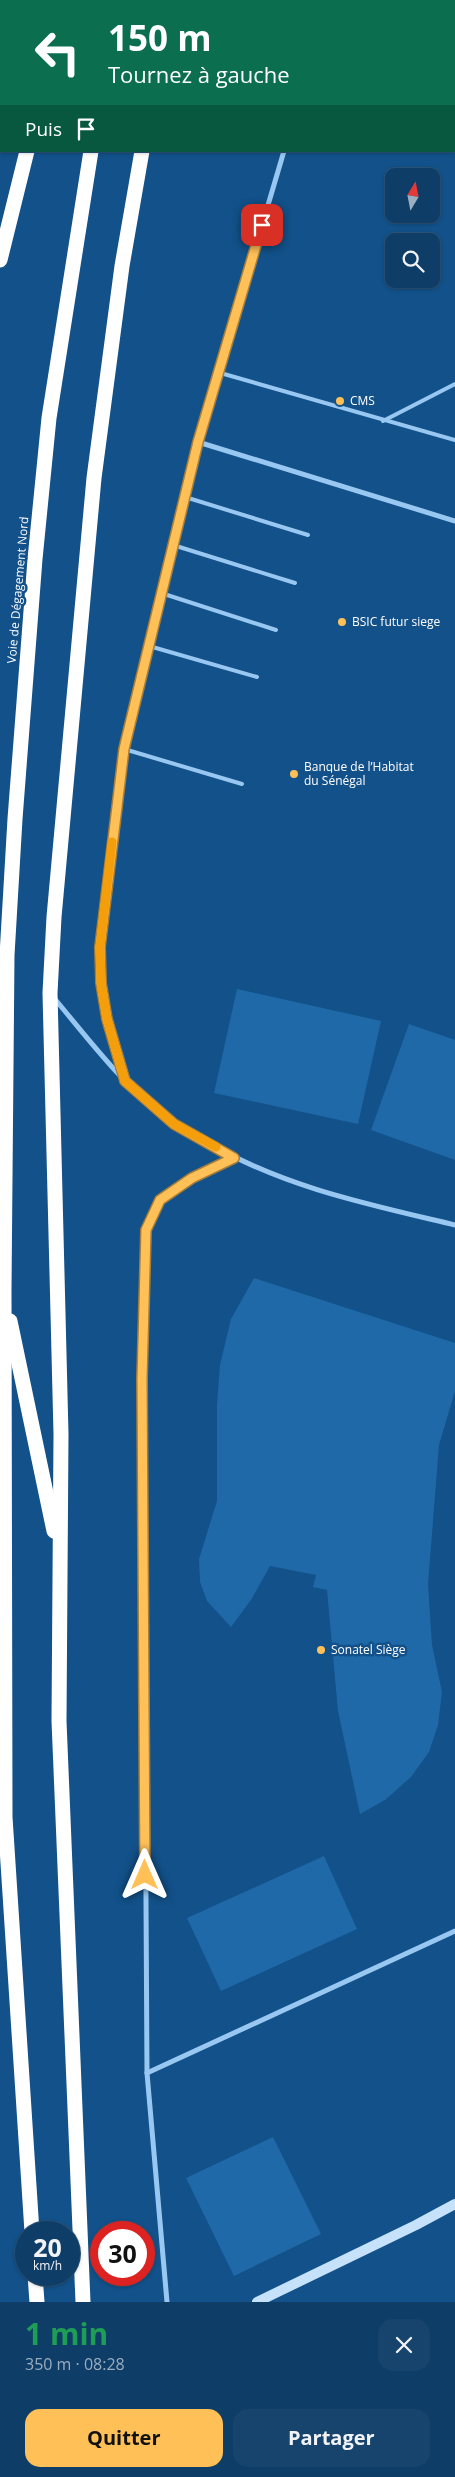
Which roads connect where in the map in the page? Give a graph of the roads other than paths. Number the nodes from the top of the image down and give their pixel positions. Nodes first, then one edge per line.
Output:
1 (27, 152) edge
2 (91, 152) edge
3 (142, 152) edge
4 (284, 152) edge
5 (0, 260) edge
6 (217, 372) junction
7 (455, 384) edge
8 (383, 421) junction
9 (455, 440) edge
10 (198, 442) junction
11 (185, 497) junction
12 (455, 521) edge
13 (308, 535) dead end
14 (173, 545) junction
15 (295, 583) dead end
16 (161, 594) junction
17 (276, 630) dead end
18 (149, 646) junction
19 (257, 677) dead end
20 (124, 749) junction
21 (242, 784) dead end
22 (50, 994) junction
23 (125, 1081) junction
24 (234, 1158) junction
25 (455, 1225) edge
26 (4, 1289) junction
27 (60, 1562) junction
28 (455, 1931) edge
29 (146, 2073) junction
30 (455, 2204) edge
31 (31, 2221) edge
32 (35, 2286) edge
33 (36, 2302) edge
34 (82, 2302) edge
35 (166, 2302) edge
36 (257, 2302) edge

1 - 5 highway
2 - 26 highway, Voie de Dégagement Nord
3 - 22 highway
4 - 6 street
6 - 8 lane
6 - 10 street
7 - 8 lane
8 - 9 lane
10 - 11 street
10 - 12 street
11 - 13 lane
11 - 14 street
14 - 15 lane
14 - 16 street
16 - 17 lane
16 - 18 street
18 - 19 lane
18 - 20 street
20 - 21 lane
20 - 23 street
22 - 23 street
22 - 27 highway
23 - 24 street
24 - 25 street
24 - 29 street
26 - 27 highway
26 - 31 highway, Voie de Dégagement Nord
27 - 34 highway
28 - 29 street
29 - 35 street
30 - 36 street
32 - 33 highway

